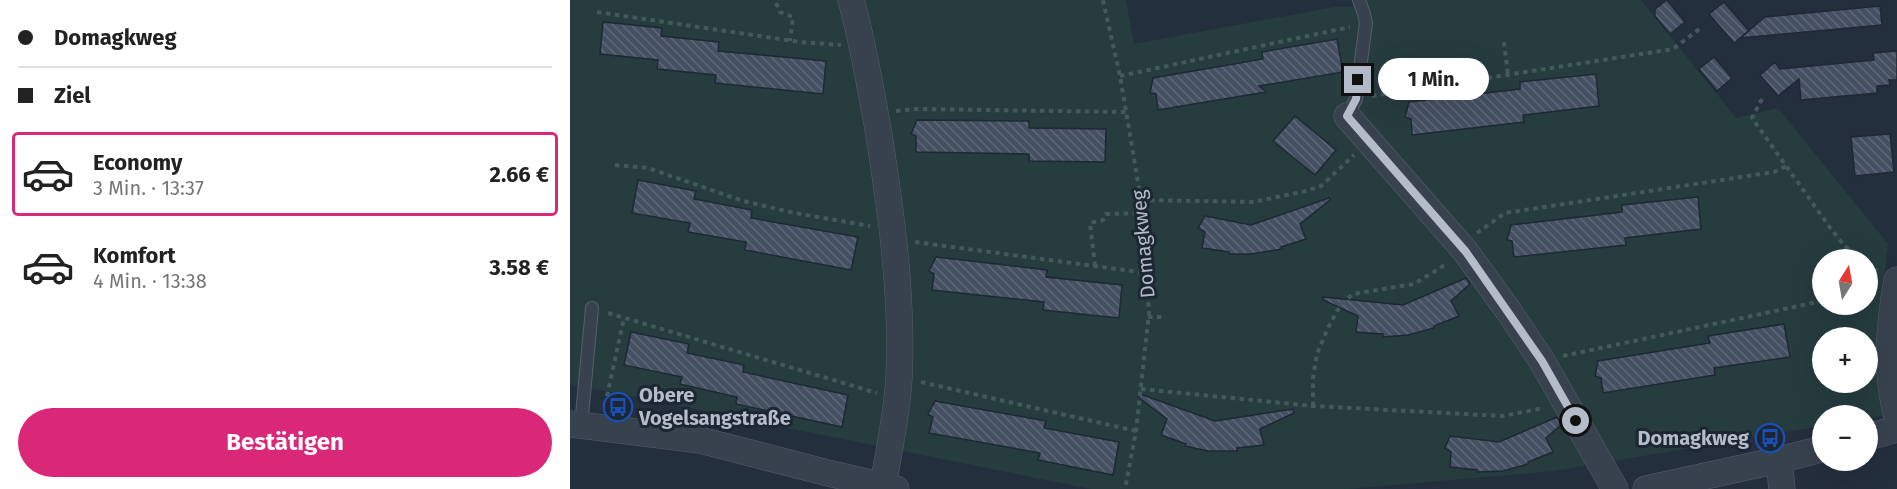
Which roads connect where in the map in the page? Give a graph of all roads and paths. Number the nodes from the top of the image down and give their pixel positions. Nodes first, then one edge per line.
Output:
1 (851, 0) edge
2 (1104, 0) edge
3 (1359, 0) edge
4 (776, 3) dead end
5 (597, 12) dead end
6 (1366, 23) junction
7 (1702, 27) dead end
8 (790, 41) junction
9 (1504, 42) dead end
10 (863, 47) junction
11 (1508, 75) junction
12 (1120, 76) junction
13 (1762, 99) dead end
14 (1351, 108) junction
15 (1126, 112) junction
16 (875, 113) junction
17 (1367, 141) junction
18 (615, 165) dead end
19 (1786, 166) junction
20 (1141, 200) junction
21 (1142, 213) junction
22 (893, 233) junction
23 (1463, 249) junction
24 (1848, 249) edge
25 (1095, 266) junction
26 (1147, 273) junction
27 (1897, 280) edge
28 (1812, 303) edge
29 (1895, 306) edge
30 (592, 308) joint
31 (1148, 317) junction
32 (1165, 317) dead end
33 (624, 318) junction
34 (1542, 361) junction
35 (898, 388) junction
36 (1141, 389) junction
37 (1566, 404) junction
38 (1312, 406) junction
39 (1897, 417) edge
40 (584, 426) edge
41 (1897, 429) edge
42 (1136, 431) junction
43 (1878, 434) edge
44 (1812, 452) edge
45 (1779, 460) junction
46 (889, 487) edge
47 (1125, 489) edge
48 (1615, 489) edge
49 (1646, 489) edge
50 (1782, 489) edge

1 - 10 street
2 - 12 path, Domagkweg
3 - 6 lane
4 - 8 path
5 - 8 path
6 - 12 path
6 - 14 lane
7 - 11 path
8 - 10 path
9 - 11 path
10 - 16 street
11 - 14 path
12 - 15 path, Domagkweg
13 - 19 path
14 - 17 street
15 - 16 path
15 - 20 path, Domagkweg
16 - 22 street
17 - 20 path
17 - 23 street
18 - 22 path
19 - 23 path
19 - 24 path
20 - 21 path, Domagkweg
21 - 25 path
21 - 26 path, Domagkweg
22 - 25 path
22 - 35 street
23 - 34 street
23 - 38 path
25 - 26 path
26 - 31 path, Domagkweg
27 - 29 street
28 - 34 path
29 - 39 street
30 - 33 path
30 - 40 lane
31 - 32 path
31 - 36 path, Domagkweg
33 - 35 path
33 - 40 path
34 - 37 street
35 - 42 path
35 - 46 street
36 - 38 path
36 - 42 path, Domagkweg
37 - 38 path
37 - 48 street
40 - 46 street
41 - 43 street
42 - 47 path, Domagkweg
44 - 45 street
45 - 49 street
45 - 50 street

